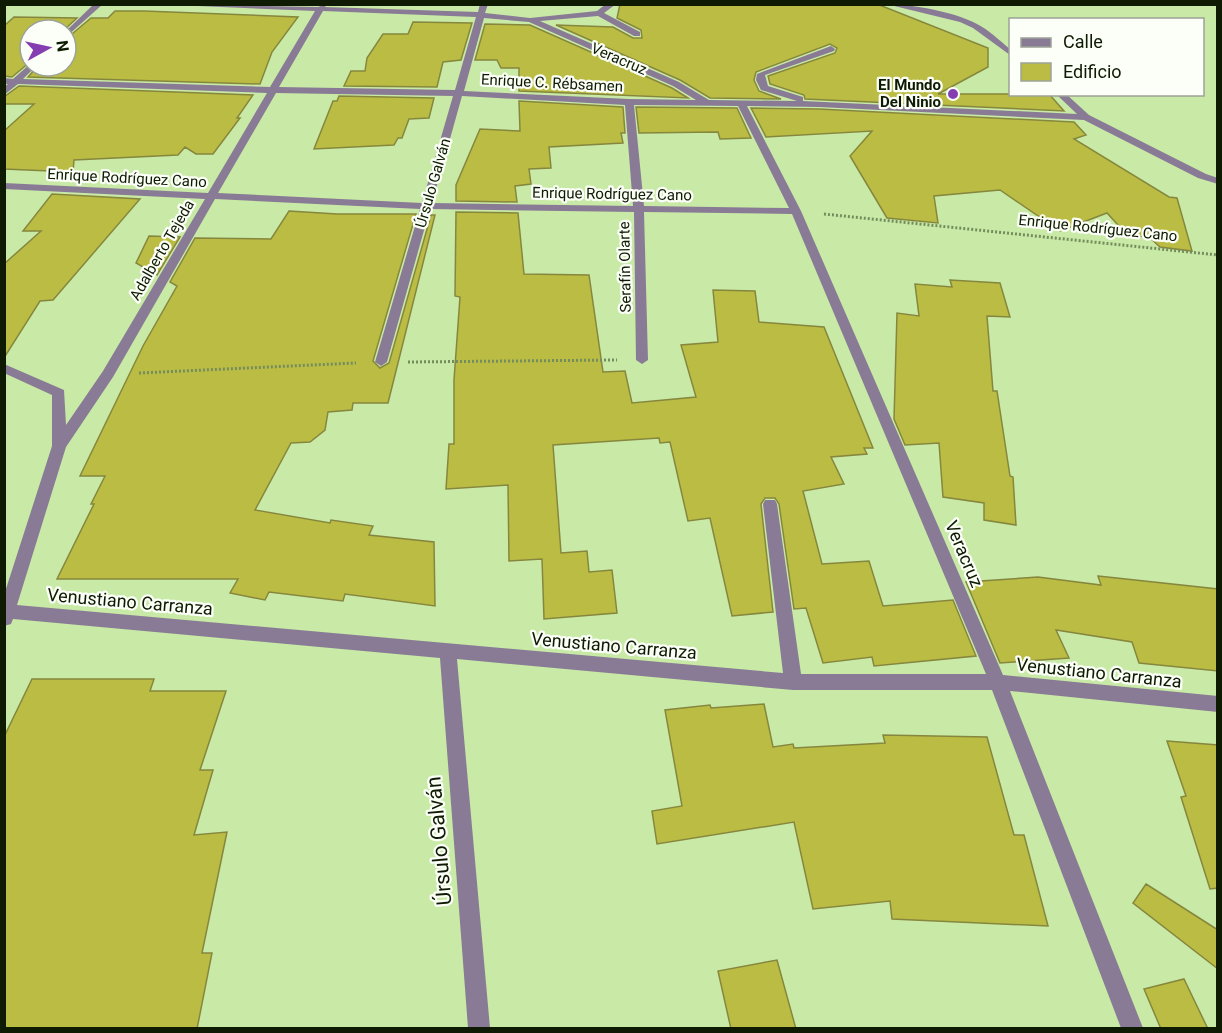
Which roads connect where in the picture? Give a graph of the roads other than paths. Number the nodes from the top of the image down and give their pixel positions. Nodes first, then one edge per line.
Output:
1 (99, 4) edge
2 (155, 4) edge
3 (612, 4) edge
4 (890, 4) edge
5 (321, 7) edge
6 (482, 10) edge
7 (599, 13) junction
8 (530, 20) junction
9 (78, 24) edge
10 (638, 34) dead end
11 (831, 49) dead end
12 (1009, 51) edge
13 (19, 78) edge
14 (4, 81) edge
15 (16, 81) junction
16 (272, 90) junction
17 (4, 92) edge
18 (459, 93) junction
19 (1062, 96) edge
20 (629, 102) junction
21 (706, 103) junction
22 (741, 103) junction
23 (819, 104) junction
24 (1086, 117) junction
25 (1218, 181) edge
26 (4, 186) edge
27 (211, 197) junction
28 (426, 206) junction
29 (639, 210) junction
30 (796, 211) junction
31 (642, 360) dead end
32 (381, 362) dead end
33 (4, 368) edge
34 (59, 446) junction
35 (770, 504) dead end
36 (5, 614) edge
37 (448, 651) junction
38 (793, 682) junction
39 (998, 682) junction
40 (1218, 704) edge
41 (478, 1029) edge
42 (1132, 1029) edge

1 - 9 street
2 - 5 street
3 - 7 street
4 - 12 street
5 - 6 street
5 - 16 street, Adalberto Tejeda
6 - 8 street
6 - 18 street, Úrsulo Galván
7 - 8 street
7 - 10 street
8 - 21 street, Veracruz
11 - 23 street
13 - 15 street
14 - 15 street, Enrique C. Rébsamen
15 - 16 street, Enrique C. Rébsamen
15 - 17 street
16 - 18 street, Enrique C. Rébsamen
16 - 27 street, Adalberto Tejeda
18 - 20 street, Enrique C. Rébsamen
18 - 28 street, Úrsulo Galván
19 - 24 street
20 - 21 street, Enrique C. Rébsamen
20 - 29 street, Serafín Olarte
21 - 22 street, Enrique C. Rébsamen
22 - 23 street, Enrique C. Rébsamen
22 - 30 street, Veracruz
23 - 24 street, Enrique C. Rébsamen
24 - 25 street
26 - 27 street, Enrique Rodríguez Cano
27 - 28 street, Enrique Rodríguez Cano
27 - 34 street, Adalberto Tejeda
28 - 29 street, Enrique Rodríguez Cano
28 - 32 street, Úrsulo Galván
29 - 30 street, Enrique Rodríguez Cano
29 - 31 street, Serafín Olarte
30 - 39 street, Veracruz
33 - 34 street
34 - 36 street
35 - 38 street
36 - 37 street, Venustiano Carranza
37 - 38 street, Venustiano Carranza
37 - 41 street, Úrsulo Galván
38 - 39 street, Venustiano Carranza
39 - 40 street, Venustiano Carranza
39 - 42 street, Veracruz

